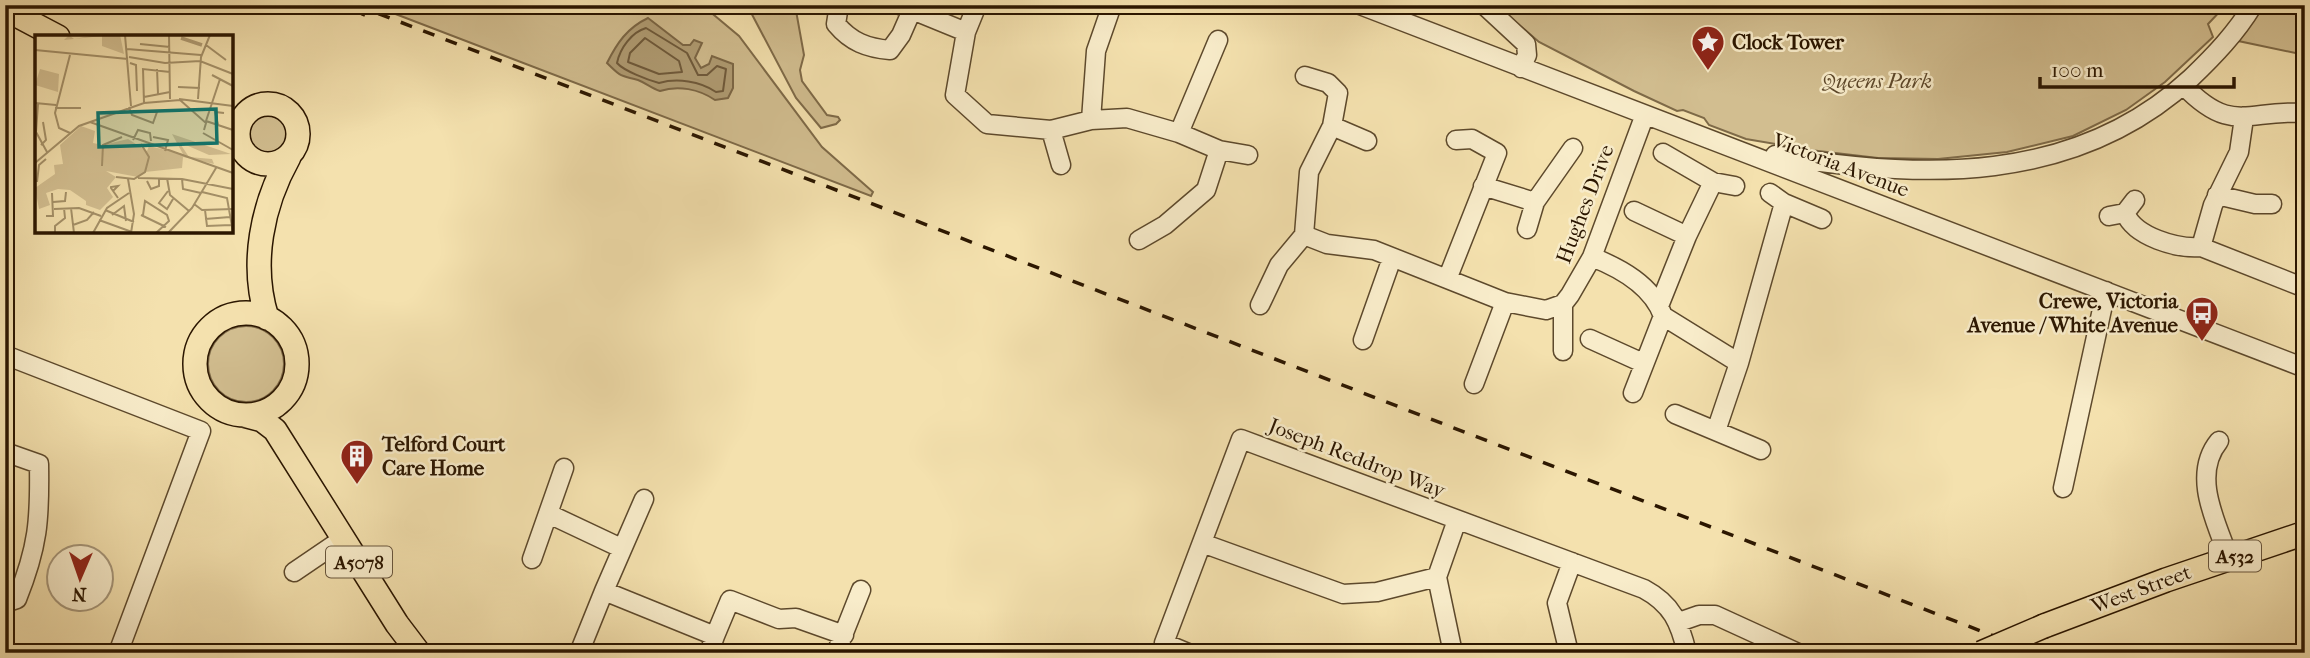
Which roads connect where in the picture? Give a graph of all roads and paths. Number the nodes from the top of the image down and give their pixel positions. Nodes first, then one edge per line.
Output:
1 (839, 5) edge
2 (977, 5) edge
3 (1360, 5) edge
4 (1484, 5) edge
5 (2253, 5) edge
6 (1112, 6) edge
7 (906, 8) edge
8 (5, 9) edge
9 (966, 32) junction
10 (54, 35) edge
11 (1218, 40) dead end
12 (1521, 68) junction
13 (1305, 76) dead end
14 (2183, 85) junction
15 (239, 112) edge
16 (2305, 113) edge
17 (1644, 117) junction
18 (2244, 118) junction
19 (1091, 120) junction
20 (1332, 126) junction
21 (1051, 130) junction
22 (1179, 133) junction
23 (1457, 140) dead end
24 (1367, 141) dead end
25 (240, 146) edge
26 (1573, 148) dead end
27 (1737, 149) junction
28 (1219, 150) junction
29 (1663, 153) dead end
30 (1248, 155) dead end
31 (289, 157) junction
32 (1061, 165) dead end
33 (1868, 168) junction
34 (1713, 182) junction
35 (1483, 186) junction
36 (1735, 186) dead end
37 (1857, 195) junction
38 (2217, 195) junction
39 (1535, 202) junction
40 (268, 203) junction
41 (2272, 204) dead end
42 (2123, 209) dead end
43 (1634, 211) dead end
44 (1822, 219) dead end
45 (1527, 229) dead end
46 (1304, 235) junction
47 (1687, 236) junction
48 (1139, 240) dead end
49 (2201, 247) junction
50 (1592, 257) junction
51 (259, 258) junction
52 (1392, 258) junction
53 (1448, 277) junction
54 (2304, 283) edge
55 (2106, 291) junction
56 (1505, 302) junction
57 (1563, 304) junction
58 (1260, 305) dead end
59 (1661, 311) junction
60 (224, 317) junction
61 (267, 318) junction
62 (1590, 339) dead end
63 (1363, 340) dead end
64 (1563, 351) dead end
65 (5, 355) edge
66 (1643, 363) junction
67 (1739, 363) junction
68 (2305, 368) edge
69 (1474, 384) dead end
70 (1633, 393) dead end
71 (287, 394) junction
72 (1675, 414) dead end
73 (243, 415) junction
74 (1716, 431) junction
75 (2219, 441) dead end
76 (1761, 450) dead end
77 (5, 452) edge
78 (564, 468) dead end
79 (302, 470) junction
80 (2063, 488) dead end
81 (644, 499) dead end
82 (549, 514) junction
83 (1457, 520) junction
84 (2305, 533) edge
85 (344, 538) junction
86 (1202, 543) junction
87 (621, 548) junction
88 (2228, 558) junction
89 (532, 559) dead end
90 (1572, 562) junction
91 (294, 572) dead end
92 (1437, 577) junction
93 (861, 590) dead end
94 (604, 591) junction
95 (5, 603) edge
96 (1679, 622) junction
97 (844, 635) junction
98 (712, 644) edge
99 (118, 653) edge
100 (419, 653) edge
101 (579, 653) edge
102 (836, 653) edge
103 (1188, 653) edge
104 (1453, 653) edge
105 (1569, 653) edge
106 (1687, 653) edge
107 (1798, 653) edge
108 (1981, 653) edge

1 - 7 street
2 - 9 street
3 - 12 street, Victoria Avenue
4 - 12 street
5 - 14 street
6 - 19 street
7 - 9 street
8 - 10 main road
9 - 21 street
11 - 22 street
12 - 17 street, Victoria Avenue
13 - 20 street
14 - 18 street
14 - 33 street
15 - 25 main road
15 - 31 main road
16 - 18 street
17 - 27 street, Victoria Avenue
17 - 50 street, Hughes Drive
18 - 38 street
19 - 21 street
19 - 22 street
20 - 24 street
20 - 46 street
21 - 32 street
22 - 28 street
23 - 35 street
25 - 31 main road
25 - 40 main road
26 - 39 street, Hughes Drive
27 - 33 street
27 - 37 street, Victoria Avenue
28 - 30 street
28 - 48 street
29 - 34 street
31 - 40 main road
33 - 37 street
34 - 36 street
34 - 47 street
35 - 39 street
35 - 53 street
37 - 55 street, Victoria Avenue
38 - 41 street
38 - 49 street
39 - 45 street, Hughes Drive
40 - 51 main road
42 - 49 street
43 - 47 street
44 - 67 street
46 - 52 street
46 - 58 street
47 - 59 street
49 - 54 street
50 - 57 street, Hughes Drive
50 - 59 street
51 - 60 main road
51 - 61 main road
52 - 53 street
52 - 63 street
53 - 56 street
55 - 68 street, Victoria Avenue
55 - 80 street
56 - 57 street
56 - 69 street
57 - 64 street
59 - 66 street
59 - 67 street
60 - 61 main road
60 - 73 main road
61 - 71 main road
62 - 66 street
65 - 99 street
66 - 70 street
67 - 74 street
71 - 73 main road
71 - 79 main road, A5078
72 - 74 street
73 - 79 main road, A5078
74 - 76 street
75 - 88 street
77 - 95 street
78 - 82 street
79 - 85 main road, A5078
81 - 87 street
82 - 87 street
82 - 89 street
83 - 86 street, Joseph Reddrop Way
83 - 90 street, Joseph Reddrop Way
83 - 92 street
84 - 88 main road, West Street / A532
85 - 91 street
85 - 100 main road, A5078
86 - 92 street
86 - 103 street
87 - 94 street
88 - 108 main road, West Street / A532, bridge
90 - 96 street, Joseph Reddrop Way
90 - 105 street
92 - 104 street
93 - 97 street
94 - 98 street
94 - 101 street
96 - 106 street
96 - 107 street
97 - 98 street
97 - 102 street

